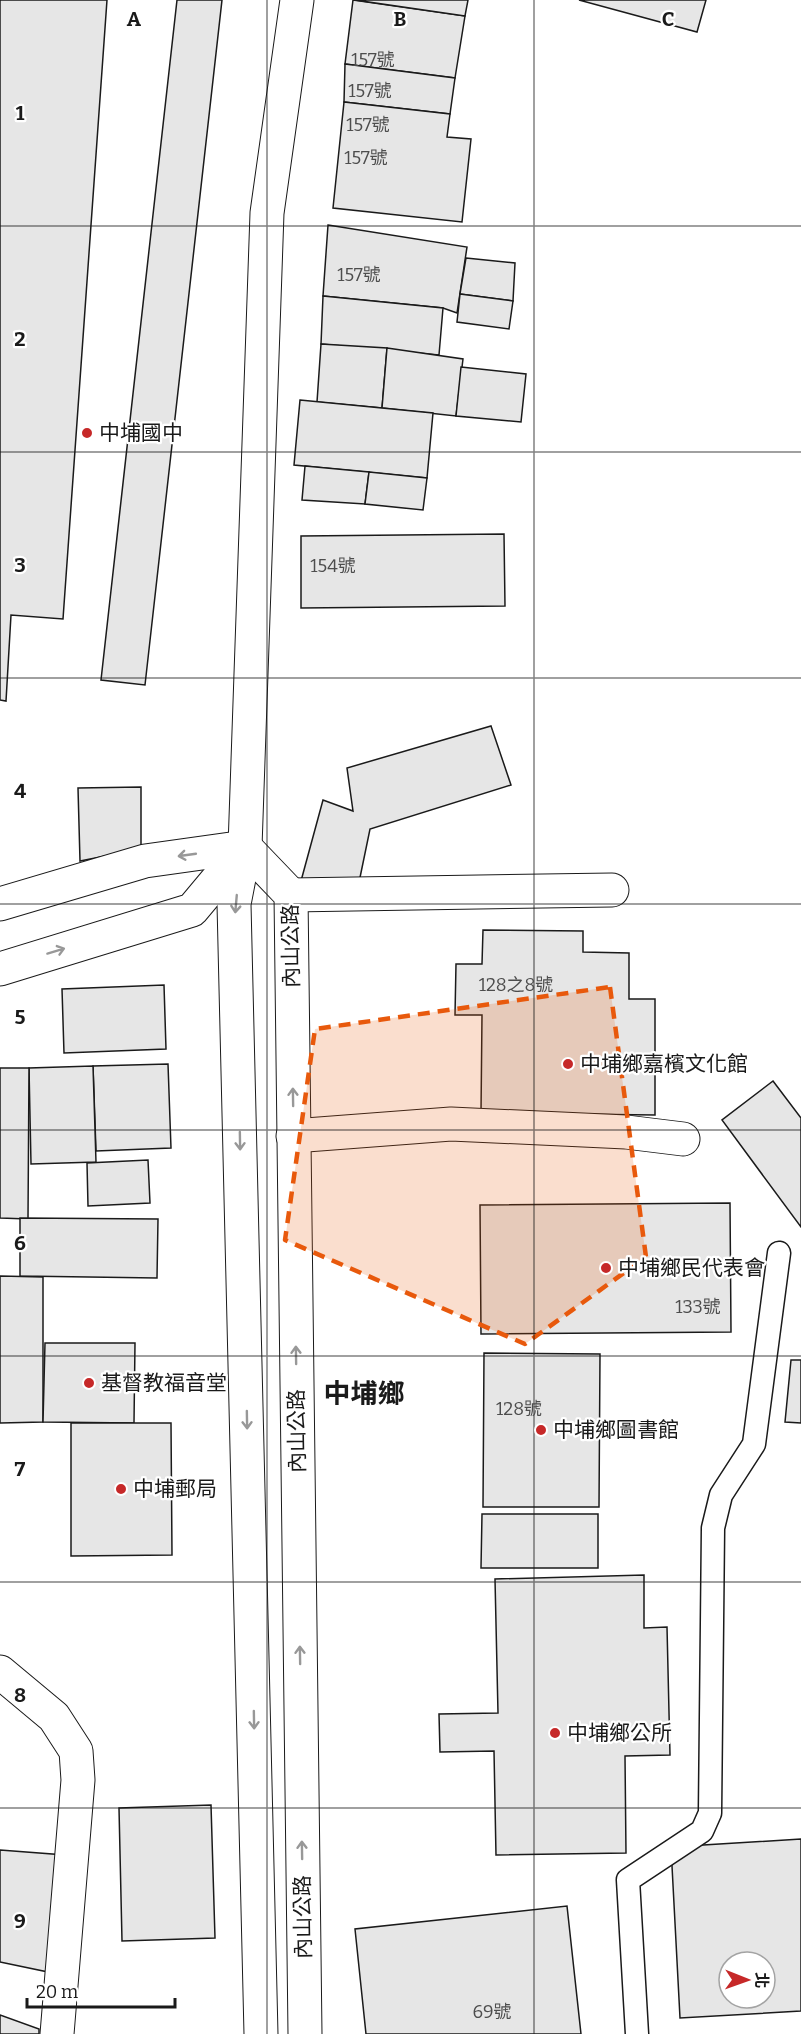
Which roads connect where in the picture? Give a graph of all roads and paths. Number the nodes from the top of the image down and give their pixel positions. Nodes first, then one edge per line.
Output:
1 (297, 0) edge
2 (245, 847) junction
3 (612, 891) dead end
4 (291, 895) junction
5 (0, 904) edge
6 (0, 969) edge
7 (293, 1136) junction
8 (682, 1139) dead end
9 (778, 1253) dead end
10 (0, 1672) edge
11 (57, 2034) edge
12 (261, 2034) edge
13 (304, 2034) edge
14 (637, 2034) edge

1 - 2 main road
2 - 4 main road, 內山公路
2 -> 5 main road
6 -> 2 main road
2 -> 12 main road, 內山公路
3 - 4 main road
7 -> 4 main road, 內山公路
7 - 8 main road
13 -> 7 main road, 內山公路
9 - 14 lane
10 - 11 main road

